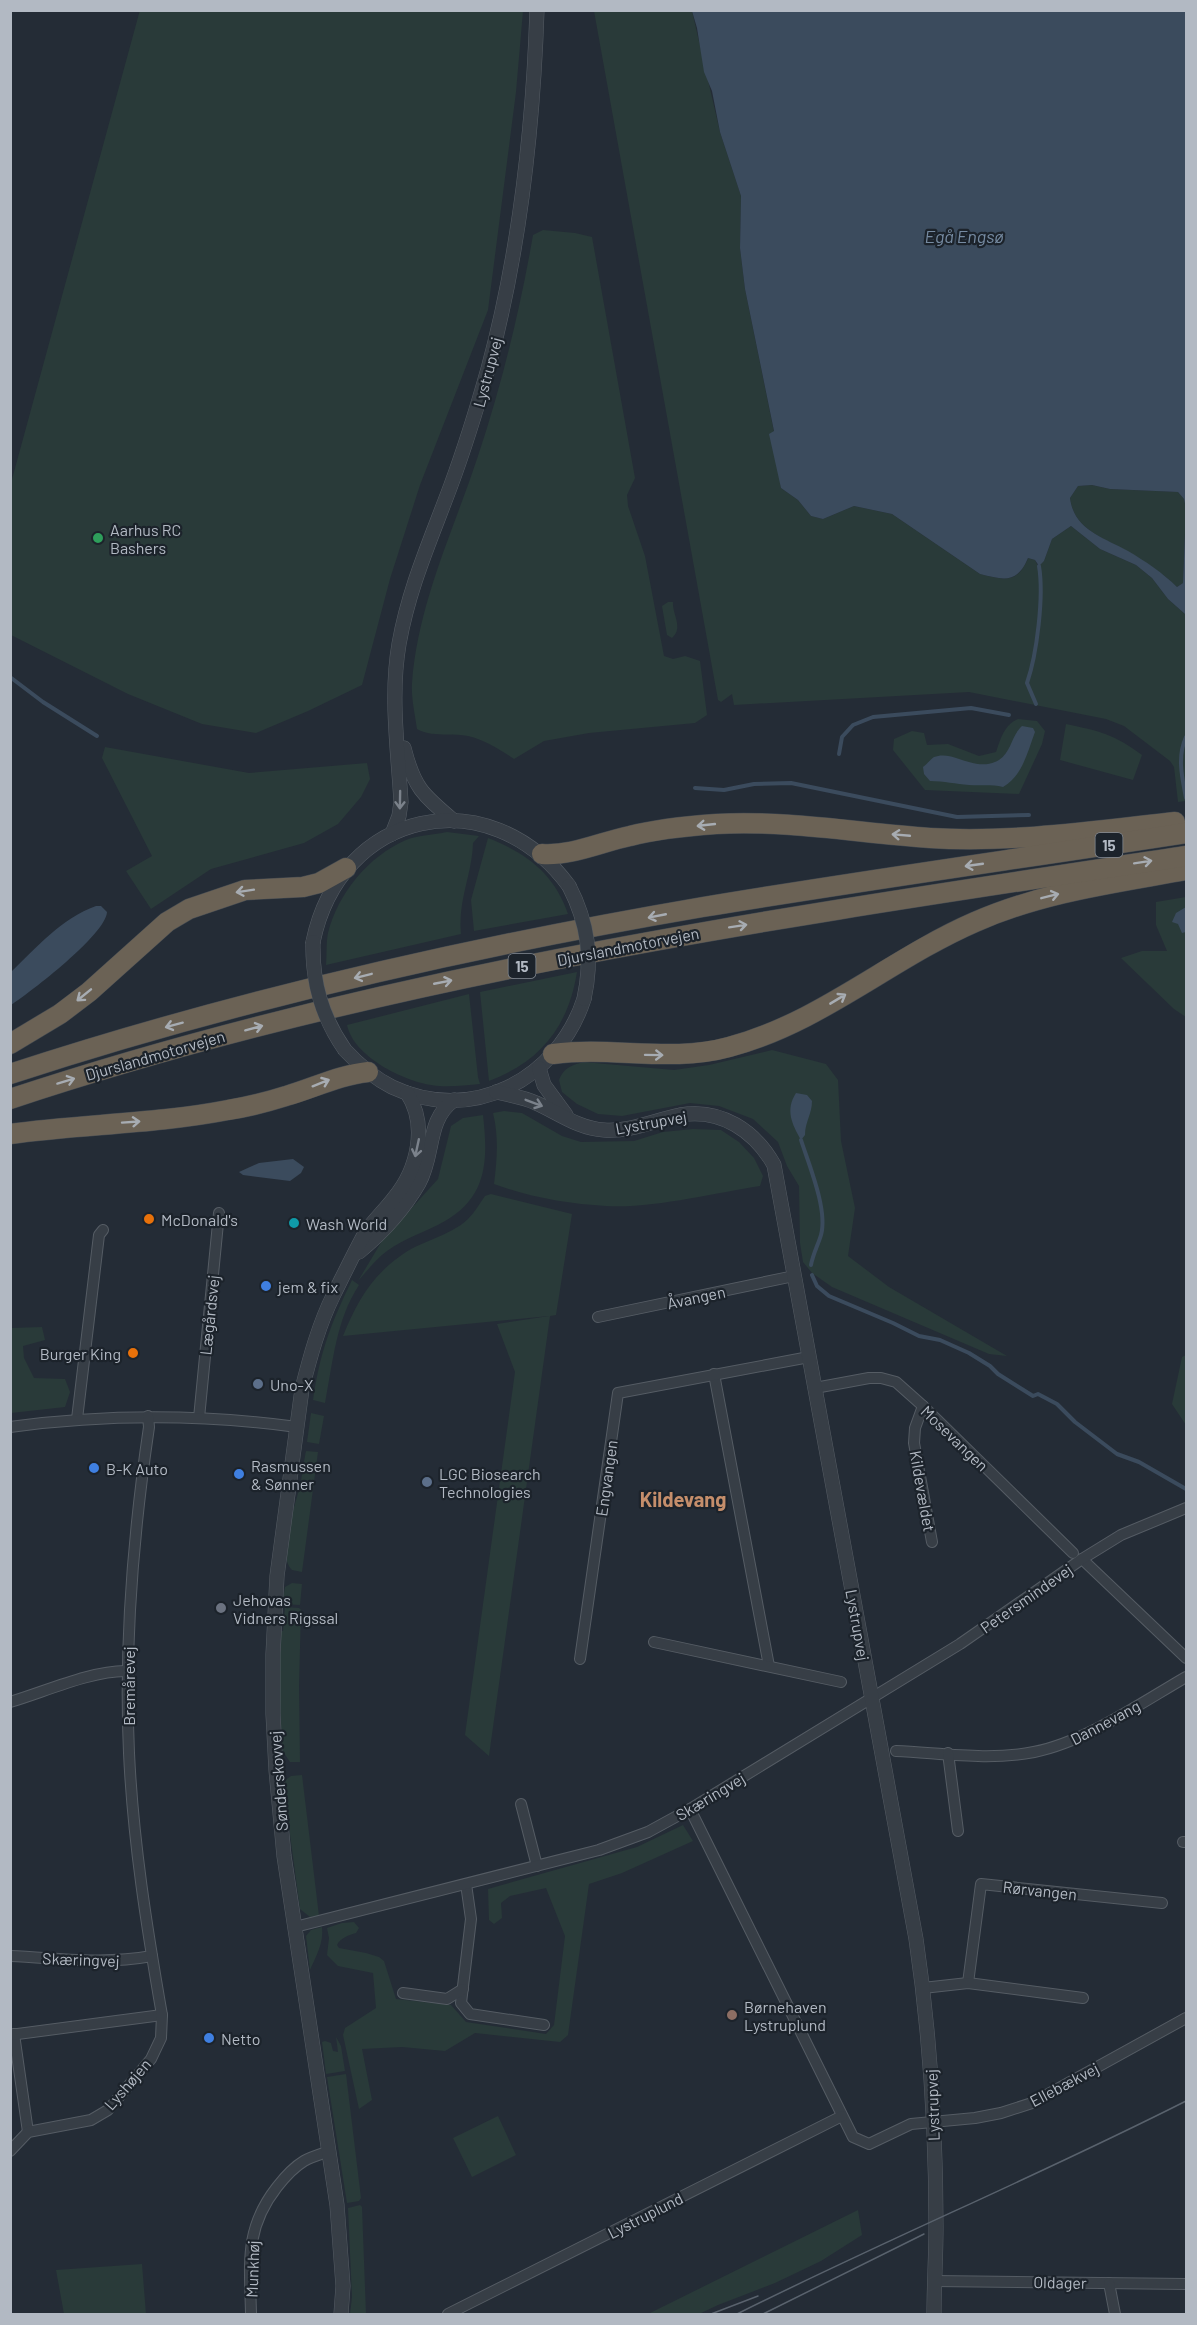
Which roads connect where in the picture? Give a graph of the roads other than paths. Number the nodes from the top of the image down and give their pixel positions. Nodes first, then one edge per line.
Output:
1 (537, 10) edge
2 (397, 722) junction
3 (454, 821) junction
4 (1186, 821) edge
5 (1186, 833) edge
6 (392, 834) junction
7 (542, 854) junction
8 (1186, 856) edge
9 (346, 868) junction
10 (1186, 870) edge
11 (10, 1044) edge
12 (546, 1061) junction
13 (368, 1072) junction
14 (10, 1074) edge
15 (496, 1092) junction
16 (407, 1093) junction
17 (10, 1099) edge
18 (454, 1100) junction
19 (570, 1119) junction
20 (10, 1134) edge
21 (219, 1213) dead end
22 (104, 1230) dead end
23 (355, 1256) junction
24 (794, 1276) junction
25 (598, 1317) dead end
26 (809, 1357) junction
27 (714, 1374) junction
28 (814, 1388) junction
29 (923, 1406) junction
30 (148, 1416) junction
31 (199, 1418) junction
32 (77, 1419) junction
33 (10, 1427) edge
34 (297, 1427) junction
35 (1186, 1508) edge
36 (932, 1542) dead end
37 (1077, 1556) junction
38 (654, 1642) dead end
39 (1186, 1658) edge
40 (580, 1659) dead end
41 (769, 1665) junction
42 (127, 1671) junction
43 (1186, 1677) edge
44 (841, 1682) dead end
45 (871, 1699) junction
46 (10, 1702) edge
47 (896, 1751) dead end
48 (948, 1754) junction
49 (521, 1804) dead end
50 (690, 1809) junction
51 (958, 1831) dead end
52 (537, 1866) junction
53 (466, 1884) junction
54 (1162, 1903) dead end
55 (295, 1927) junction
56 (10, 1956) edge
57 (152, 1956) junction
58 (968, 1983) junction
59 (923, 1988) junction
60 (463, 1989) junction
61 (403, 1993) dead end
62 (1083, 1998) dead end
63 (162, 2015) junction
64 (1186, 2018) edge
65 (544, 2025) dead end
66 (13, 2034) edge
67 (842, 2116) junction
68 (933, 2120) junction
69 (28, 2132) junction
70 (10, 2151) edge
71 (330, 2151) junction
72 (934, 2281) junction
73 (1109, 2283) junction
74 (1186, 2284) edge
75 (251, 2314) edge
76 (341, 2314) edge
77 (448, 2314) edge
78 (934, 2314) edge
79 (1114, 2314) edge

1 - 2 street, Lystrupvej
2 - 3 street, Lystrupvej
2 -> 6 street, Lystrupvej
3 - 6 street
3 - 7 street
4 -> 7 highway
5 -> 14 highway, Djurslandmotorvejen / 15
6 - 9 street
7 - 12 street, bridge
17 -> 8 highway, Djurslandmotorvejen / 15
9 -> 11 highway
9 - 13 street, bridge
12 -> 10 highway
12 - 15 street
12 - 19 street
13 - 16 street
20 -> 13 highway
15 - 18 street
15 -> 19 street, Lystrupvej
16 - 18 street
16 -> 23 street, Sønderskovvej
18 - 23 street, Sønderskovvej
19 - 24 street, Lystrupvej
21 - 31 street, Lægårdsvej
22 - 32 street
23 - 34 street, Sønderskovvej
24 - 25 street, Åvangen
24 - 26 street, Lystrupvej
26 - 27 street, Engvangen
26 - 28 street, Lystrupvej
27 - 40 street, Engvangen
27 - 41 street
28 - 29 street, Mosevangen
28 - 45 street, Lystrupvej
29 - 36 street, Kildevældet
29 - 37 street, Mosevangen
30 - 31 street
30 - 32 street
30 - 42 street, Bremårevej
31 - 34 street
32 - 33 street
34 - 55 street, Sønderskovvej
35 - 37 street, Petersmindevej
37 - 39 street, Mosevangen
37 - 45 street, Petersmindevej
38 - 41 street
41 - 44 street
42 - 46 street
42 - 57 street, Bremårevej
43 - 48 street, Dannevang
45 - 50 street, Skæringvej
45 - 59 street, Lystrupvej
47 - 48 street, Dannevang
48 - 51 street
49 - 52 street
50 - 52 street, Skæringvej
50 - 67 street
52 - 53 street, Skæringvej
53 - 55 street, Skæringvej
53 - 60 street
54 - 58 street, Rørvangen
55 - 71 street, Sønderskovvej
56 - 57 street, Skæringvej
57 - 63 street, Lyshøjen
58 - 59 street
58 - 62 street
59 - 68 street, Lystrupvej
60 - 61 street
60 - 65 street
63 - 66 street
63 - 69 street, Lyshøjen
64 - 68 street, Ellebækvej
66 - 69 street
67 - 68 street
67 - 77 street, Lystruplund
68 - 72 street, Lystrupvej
69 - 70 street
71 - 75 street, Munkhøj
71 - 76 street, Sønderskovvej
72 - 73 street, Oldager
72 - 78 street, Lystrupvej
73 - 74 street, Oldager
73 - 79 street

